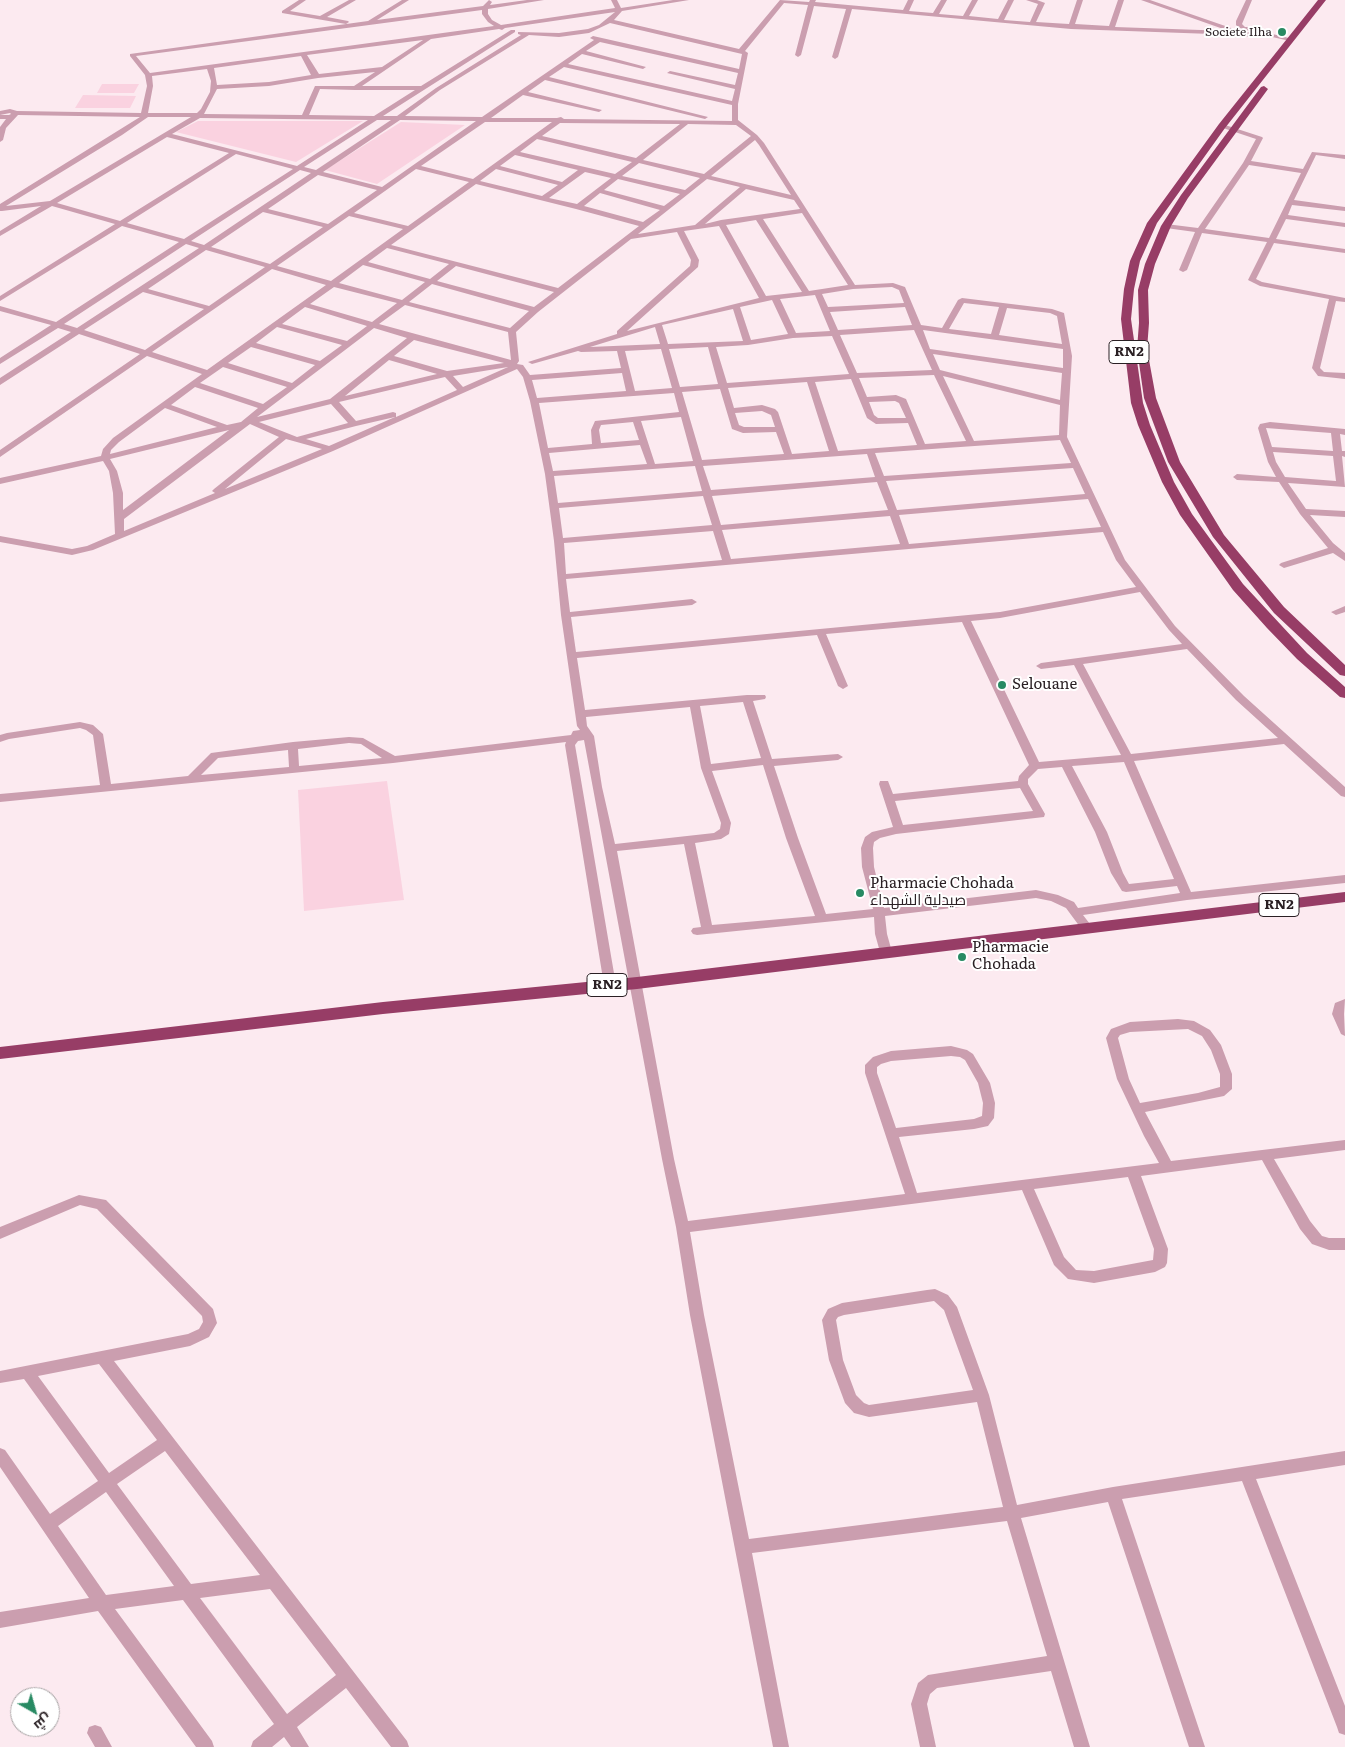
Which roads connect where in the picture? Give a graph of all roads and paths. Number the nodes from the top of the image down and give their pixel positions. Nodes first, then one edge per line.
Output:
1 (303, 0) edge
2 (353, 0) edge
3 (388, 0) edge
4 (491, 0) edge
5 (541, 0) edge
6 (614, 0) edge
7 (686, 0) edge
8 (876, 0) edge
9 (911, 0) edge
10 (944, 0) edge
11 (975, 0) edge
12 (1011, 0) edge
13 (1029, 0) edge
14 (1080, 0) edge
15 (1121, 0) edge
16 (1144, 0) edge
17 (1249, 0) edge
18 (1333, 0) edge
19 (403, 1) edge
20 (782, 1) edge
21 (1318, 1) edge
22 (812, 2) edge
23 (844, 3) edge
24 (850, 6) junction
25 (485, 8) junction
26 (871, 8) junction
27 (619, 10) junction
28 (905, 12) junction
29 (936, 14) junction
30 (321, 18) junction
31 (965, 18) junction
32 (610, 21) junction
33 (1000, 22) junction
34 (367, 23) junction
35 (359, 24) junction
36 (1032, 24) junction
37 (500, 27) junction
38 (1071, 27) junction
39 (1111, 29) junction
40 (1242, 31) junction
41 (513, 32) junction
42 (579, 32) junction
43 (527, 34) junction
44 (429, 37) junction
45 (1290, 39) junction
46 (600, 40) junction
47 (701, 41) junction
48 (693, 47) dead end
49 (741, 51) junction
50 (581, 52) junction
51 (686, 52) dead end
52 (303, 54) junction
53 (798, 55) dead end
54 (678, 57) junction
55 (835, 57) dead end
56 (653, 60) junction
57 (562, 65) junction
58 (210, 67) junction
59 (384, 69) junction
60 (674, 70) junction
61 (742, 72) junction
62 (148, 75) junction
63 (318, 76) junction
64 (543, 78) junction
65 (624, 79) junction
66 (638, 83) junction
67 (269, 84) junction
68 (652, 86) junction
69 (214, 87) junction
70 (317, 88) junction
71 (355, 88) junction
72 (426, 88) junction
73 (739, 88) junction
74 (438, 89) junction
75 (523, 93) junction
76 (620, 96) junction
77 (613, 101) dead end
78 (735, 104) junction
79 (606, 105) dead end
80 (599, 110) junction
81 (0, 113) edge
82 (14, 115) junction
83 (145, 116) junction
84 (198, 116) junction
85 (305, 116) junction
86 (377, 117) junction
87 (400, 117) junction
88 (0, 118) edge
89 (486, 118) junction
90 (561, 119) junction
91 (586, 120) junction
92 (688, 121) junction
93 (726, 122) junction
94 (736, 123) junction
95 (1222, 126) junction
96 (3, 128) junction
97 (1234, 129) junction
98 (167, 134) junction
99 (755, 136) junction
100 (537, 137) junction
101 (0, 140) edge
102 (236, 151) junction
103 (515, 153) junction
104 (1345, 157) edge
105 (638, 161) junction
106 (1247, 163) junction
107 (415, 167) junction
108 (496, 167) junction
109 (300, 168) junction
110 (584, 169) junction
111 (1304, 171) junction
112 (318, 172) junction
113 (617, 177) junction
114 (704, 177) junction
115 (476, 181) junction
116 (563, 184) junction
117 (744, 187) junction
118 (382, 189) junction
119 (599, 191) junction
120 (686, 192) junction
121 (544, 198) junction
122 (795, 198) junction
123 (1289, 202) junction
124 (50, 203) junction
125 (578, 207) junction
126 (0, 208) edge
127 (665, 209) junction
128 (1345, 209) edge
129 (262, 210) junction
130 (804, 211) junction
131 (347, 213) junction
132 (1282, 216) junction
133 (758, 217) junction
134 (721, 222) junction
135 (120, 223) junction
136 (644, 225) junction
137 (1345, 225) edge
138 (328, 226) junction
139 (699, 226) junction
140 (1166, 226) junction
141 (679, 229) junction
142 (410, 230) junction
143 (1199, 232) junction
144 (0, 234) edge
145 (629, 237) junction
146 (186, 240) junction
147 (1270, 241) junction
148 (387, 246) junction
149 (206, 247) junction
150 (1345, 251) edge
151 (363, 263) junction
152 (454, 264) junction
153 (270, 266) junction
154 (1183, 270) dead end
155 (429, 282) junction
156 (333, 284) junction
157 (853, 287) junction
158 (141, 289) junction
159 (560, 291) junction
160 (817, 291) junction
161 (806, 292) junction
162 (775, 298) junction
163 (1333, 298) junction
164 (0, 299) edge
165 (764, 299) junction
166 (1345, 300) edge
167 (402, 302) junction
168 (305, 305) junction
169 (907, 305) junction
170 (1004, 305) junction
171 (736, 307) junction
172 (0, 308) edge
173 (209, 308) junction
174 (535, 310) junction
175 (825, 310) junction
176 (658, 324) junction
177 (58, 325) junction
178 (278, 325) junction
179 (373, 325) junction
180 (918, 327) junction
181 (78, 331) junction
182 (512, 331) junction
183 (944, 331) junction
184 (834, 333) junction
185 (617, 335) junction
186 (792, 336) junction
187 (413, 337) junction
188 (994, 338) junction
189 (748, 343) junction
190 (251, 344) junction
191 (347, 344) junction
192 (711, 344) junction
193 (666, 347) junction
194 (1067, 347) junction
195 (512, 349) junction
196 (621, 349) junction
197 (575, 351) junction
198 (927, 351) junction
199 (146, 353) junction
200 (387, 357) junction
201 (529, 361) junction
202 (0, 362) edge
203 (222, 364) junction
204 (322, 364) junction
205 (516, 364) junction
206 (625, 370) junction
207 (1068, 371) junction
208 (938, 372) junction
209 (208, 373) junction
210 (447, 374) junction
211 (854, 376) junction
212 (1345, 376) edge
213 (527, 377) junction
214 (810, 380) junction
215 (0, 382) edge
216 (194, 384) junction
217 (293, 386) junction
218 (724, 386) junction
219 (677, 390) junction
220 (462, 391) junction
221 (631, 393) junction
222 (864, 400) junction
223 (334, 401) junction
224 (534, 401) junction
225 (1064, 403) junction
226 (164, 405) junction
227 (266, 408) junction
228 (419, 410) junction
229 (731, 411) junction
230 (684, 414) junction
231 (636, 418) junction
232 (910, 420) junction
233 (251, 422) junction
234 (354, 424) junction
235 (241, 425) junction
236 (226, 428) junction
237 (780, 429) junction
238 (1335, 431) junction
239 (1345, 432) edge
240 (285, 436) junction
241 (1063, 437) junction
242 (298, 439) junction
243 (644, 442) junction
244 (971, 444) junction
245 (597, 446) junction
246 (922, 447) junction
247 (330, 449) junction
248 (1268, 449) junction
249 (544, 451) junction
250 (870, 451) junction
251 (0, 454) edge
252 (834, 454) junction
253 (1341, 454) edge
254 (789, 457) junction
255 (105, 458) junction
256 (698, 464) junction
257 (1076, 465) junction
258 (652, 467) junction
259 (549, 474) junction
260 (1237, 477) dead end
261 (880, 479) junction
262 (1282, 480) junction
263 (0, 482) edge
264 (1343, 484) edge
265 (707, 494) junction
266 (1090, 496) junction
267 (208, 499) junction
268 (554, 506) junction
269 (893, 512) junction
270 (1303, 512) junction
271 (1345, 514) edge
272 (120, 517) junction
273 (717, 526) junction
274 (1106, 530) junction
275 (120, 536) junction
276 (0, 539) edge
277 (559, 541) junction
278 (1345, 544) edge
279 (906, 547) junction
280 (1333, 547) junction
281 (1345, 558) edge
282 (727, 562) junction
283 (1284, 565) dead end
284 (561, 577) junction
285 (1141, 589) junction
286 (692, 602) dead end
287 (566, 615) junction
288 (965, 618) junction
289 (821, 632) junction
290 (1190, 646) junction
291 (572, 655) junction
292 (1077, 662) junction
293 (1041, 666) dead end
294 (1345, 672) edge
295 (844, 686) dead end
296 (1345, 694) edge
297 (761, 697) dead end
298 (747, 698) junction
299 (695, 704) junction
300 (582, 714) junction
301 (586, 731) junction
302 (572, 738) junction
303 (0, 739) edge
304 (1287, 740) junction
305 (293, 745) junction
306 (838, 757) dead end
307 (1128, 758) junction
308 (394, 760) junction
309 (767, 762) junction
310 (1065, 763) junction
311 (1035, 766) junction
312 (294, 768) junction
313 (706, 768) junction
314 (192, 778) junction
315 (884, 784) dead end
316 (1023, 784) junction
317 (106, 787) junction
318 (1345, 793) edge
319 (0, 798) edge
320 (888, 798) junction
321 (899, 830) junction
322 (689, 840) junction
323 (611, 848) junction
324 (1345, 879) edge
325 (1181, 882) junction
326 (1187, 896) junction
327 (1345, 897) edge
328 (879, 912) junction
329 (1074, 912) junction
330 (822, 919) junction
331 (1087, 928) junction
332 (886, 952) junction
333 (637, 983) junction
334 (610, 985) junction
335 (1345, 1004) edge
336 (1345, 1031) edge
337 (0, 1054) edge
338 (1137, 1108) junction
339 (892, 1133) junction
340 (1345, 1145) edge
341 (1265, 1154) junction
342 (1168, 1167) junction
343 (1133, 1172) junction
344 (1026, 1185) junction
345 (913, 1199) junction
346 (682, 1228) junction
347 (0, 1233) edge
348 (1345, 1244) edge
349 (102, 1358) junction
350 (27, 1372) junction
351 (0, 1377) edge
352 (982, 1395) junction
353 (166, 1442) junction
354 (0, 1455) edge
355 (1345, 1458) edge
356 (1246, 1473) junction
357 (107, 1483) junction
358 (1113, 1494) junction
359 (1012, 1513) junction
360 (48, 1524) junction
361 (742, 1547) junction
362 (272, 1582) junction
363 (186, 1592) junction
364 (102, 1603) junction
365 (0, 1620) edge
366 (1057, 1662) junction
367 (347, 1676) junction
368 (285, 1725) junction
369 (1345, 1727) edge
370 (95, 1732) dead end
371 (104, 1747) edge
372 (206, 1747) edge
373 (259, 1747) edge
374 (302, 1747) edge
375 (401, 1747) edge
376 (781, 1747) edge
377 (928, 1747) edge
378 (1082, 1747) edge
379 (1197, 1747) edge

1 - 30 street
2 - 30 street
3 - 19 street
4 - 25 street
5 - 25 street
6 - 27 street
7 - 27 street
8 - 26 street
9 - 28 street
10 - 29 street
11 - 31 street
12 - 33 street
13 - 36 street
14 - 38 street
15 - 39 street
16 - 40 street
17 - 40 street
18 - 97 highway, RN2
19 - 34 street
20 - 22 street
20 - 49 street
21 - 45 highway, RN2
22 - 23 street
22 - 53 street
23 - 24 street
24 - 26 street
24 - 55 street
25 - 34 street
25 - 37 street
26 - 28 street
27 - 32 street
27 - 37 street
28 - 29 street
29 - 31 street
30 - 35 street
31 - 33 street
32 - 42 street
32 - 47 street
33 - 36 street
34 - 35 street
35 - 62 street
36 - 38 street
37 - 41 street
37 - 44 street
38 - 39 street
39 - 40 street
40 - 45 street
41 - 43 street
41 - 72 street
42 - 43 street
42 - 46 street
43 - 74 street
44 - 52 street
44 - 59 street
45 - 95 highway, RN2
46 - 50 street
46 - 56 street
47 - 48 street
47 - 49 street
49 - 61 street
50 - 56 street
50 - 57 street
51 - 54 street
52 - 58 street
52 - 63 street
54 - 56 street
54 - 60 street
56 - 65 street
57 - 64 street
57 - 65 street
58 - 62 street
58 - 69 street
59 - 63 street
59 - 71 street
60 - 61 street
60 - 68 street
60 - 73 street
61 - 73 street
62 - 83 street
63 - 67 street
64 - 75 street
64 - 76 street
65 - 66 street
66 - 68 street
66 - 76 street
67 - 69 street
67 - 70 street
68 - 78 street
69 - 84 street
70 - 71 street
70 - 85 street
71 - 72 street
72 - 74 street
72 - 86 street
73 - 78 street
74 - 87 street
75 - 80 street
75 - 89 street
76 - 77 street
76 - 93 street
78 - 94 street
79 - 80 street
80 - 91 street
81 - 82 street
82 - 83 street
82 - 88 street
82 - 96 street
83 - 84 street
83 - 126 street
84 - 85 street
84 - 98 street
85 - 86 street
86 - 87 street
86 - 109 street
87 - 89 street
87 - 112 street
88 - 96 street
89 - 90 street
89 - 107 street
90 - 91 street
90 - 100 street
91 - 92 street
92 - 93 street
92 - 105 street
93 - 94 street
94 - 99 street
95 - 97 street
95 - 296 highway, RN2
96 - 101 street
97 - 106 street
97 - 140 highway, RN2
98 - 102 street
98 - 124 street
99 - 114 street
99 - 122 street
100 - 103 street
100 - 105 street
102 - 109 street
102 - 135 street
103 - 108 street
103 - 110 street
104 - 111 street
105 - 113 street
105 - 114 street
106 - 111 street
106 - 143 street
107 - 115 street
107 - 118 street
108 - 115 street
108 - 116 street
109 - 112 street
109 - 146 street
110 - 113 street
110 - 116 street
111 - 123 street
112 - 118 street
112 - 129 street
113 - 119 street
113 - 120 street
114 - 117 street
114 - 120 street
115 - 121 street
115 - 142 street
116 - 121 street
117 - 122 street
117 - 139 street
118 - 131 street
119 - 125 street
119 - 127 street
120 - 127 street
121 - 125 street
122 - 130 street
123 - 128 street
123 - 132 street
124 - 126 street
124 - 135 street
124 - 144 street
125 - 136 street
127 - 136 street
129 - 138 street
129 - 149 street
130 - 133 street
130 - 157 street
131 - 138 street
131 - 142 street
132 - 137 street
132 - 147 street
133 - 134 street
133 - 161 street
134 - 139 street
134 - 165 street
135 - 146 street
135 - 164 street
136 - 145 street
138 - 153 street
139 - 141 street
140 - 143 street
140 - 294 highway, RN2
141 - 145 street
141 - 185 street
142 - 148 street
143 - 147 street
143 - 154 street
145 - 159 street
146 - 149 street
146 - 177 street
147 - 150 street
147 - 163 street
148 - 151 street
148 - 152 street
149 - 153 street
149 - 158 street
151 - 155 street
151 - 156 street
152 - 155 street
152 - 159 street
153 - 156 street
153 - 173 street
155 - 167 street
155 - 174 street
156 - 167 street
156 - 168 street
157 - 160 street
157 - 169 street
158 - 173 street
158 - 181 street
159 - 174 street
160 - 161 street
160 - 175 street
161 - 162 street
162 - 165 street
162 - 186 street
163 - 166 street
163 - 212 street
165 - 171 street
167 - 179 street
167 - 182 street
168 - 178 street
168 - 179 street
169 - 175 street
169 - 180 street
170 - 183 street
170 - 188 street
170 - 194 street
171 - 176 street
171 - 189 street
172 - 177 street
173 - 199 street
174 - 182 street
175 - 184 street
176 - 185 street
176 - 193 street
177 - 181 street
177 - 202 street
178 - 190 street
178 - 191 street
179 - 187 street
179 - 191 street
180 - 183 street
180 - 184 street
180 - 198 street
181 - 199 street
181 - 215 street
182 - 195 street
183 - 188 street
184 - 186 street
184 - 211 street
185 - 197 street
186 - 189 street
187 - 200 street
187 - 205 street
188 - 194 street
189 - 192 street
190 - 203 street
190 - 204 street
191 - 204 street
192 - 193 street
192 - 218 street
193 - 196 street
193 - 219 street
194 - 207 street
195 - 201 street
195 - 205 street
196 - 197 street
196 - 206 street
197 - 201 street
198 - 207 street
198 - 208 street
199 - 209 street
199 - 251 street
200 - 210 street
200 - 223 street
201 - 205 street
201 - 213 street
203 - 209 street
203 - 217 street
204 - 217 street
205 - 210 street
205 - 213 street
205 - 220 street
206 - 213 street
206 - 221 street
207 - 225 street
208 - 211 street
208 - 225 street
208 - 244 street
209 - 216 street
210 - 220 street
210 - 223 street
211 - 214 street
211 - 222 street
213 - 224 street
214 - 218 street
214 - 252 street
216 - 226 street
216 - 227 street
217 - 227 street
218 - 219 street
218 - 229 street
219 - 221 street
219 - 230 street
220 - 228 street
221 - 224 street
222 - 232 street
222 - 232 street
223 - 233 street
223 - 234 street
224 - 249 street
225 - 241 street
226 - 236 street
226 - 255 street
227 - 235 street
228 - 234 street
228 - 247 street
229 - 237 street
229 - 237 street
230 - 231 street
230 - 256 street
231 - 243 street
231 - 245 street
232 - 246 street
233 - 235 street
233 - 240 street
234 - 242 street
235 - 236 street
235 - 272 street
236 - 255 street
237 - 254 street
238 - 239 street
238 - 248 street
238 - 253 street
240 - 242 street
240 - 267 street
241 - 244 street
241 - 257 street
242 - 247 street
243 - 245 street
243 - 258 street
244 - 246 street
245 - 249 street
246 - 250 street
247 - 267 street
248 - 253 street
248 - 262 street
249 - 259 street
250 - 252 street
250 - 261 street
252 - 254 street
253 - 264 street
254 - 256 street
255 - 263 street
255 - 272 street
256 - 258 street
256 - 265 street
257 - 261 street
257 - 266 street
258 - 259 street
259 - 268 street
260 - 262 street
261 - 265 street
261 - 269 street
262 - 264 street
262 - 270 street
265 - 268 street
265 - 273 street
266 - 269 street
266 - 274 street
267 - 275 street
268 - 277 street
269 - 273 street
269 - 279 street
270 - 271 street
270 - 280 street
272 - 275 street
273 - 277 street
273 - 282 street
274 - 279 street
274 - 285 street
275 - 276 street
277 - 284 street
278 - 280 street
279 - 282 street
280 - 281 street
280 - 283 street
282 - 284 street
284 - 287 street
285 - 288 street
285 - 290 street
286 - 287 street
287 - 291 street
288 - 289 street
288 - 311 street
289 - 291 street
289 - 295 street
290 - 292 street
290 - 304 street
291 - 300 street
292 - 293 street
292 - 307 street
297 - 298 street
298 - 299 street
298 - 309 street
299 - 300 street
299 - 313 street
300 - 301 street
301 - 302 street
301 - 323 street
302 - 308 street
302 - 334 street
303 - 317 street
304 - 307 street
304 - 318 street
305 - 308 street
305 - 312 street
305 - 314 street
306 - 309 street
307 - 310 street
307 - 325 street
308 - 312 street
309 - 313 street
309 - 330 street
310 - 311 street
310 - 325 street
311 - 316 street
312 - 314 street
313 - 322 street
314 - 317 street
315 - 320 street
316 - 320 street
316 - 321 street
317 - 319 street
320 - 321 street
321 - 328 street
322 - 323 street
322 - 330 street
323 - 333 street
324 - 326 street
325 - 326 street
326 - 329 street
327 - 331 highway, RN2
328 - 329 street
328 - 330 street
328 - 332 street
329 - 331 street
331 - 332 highway, RN2
332 - 333 highway, RN2
333 - 334 highway, RN2
333 - 346 street
334 - 337 highway, RN2
335 - 336 street
338 - 338 street
338 - 342 street
339 - 339 street
339 - 345 street
340 - 341 street
341 - 342 street
341 - 348 street
342 - 343 street
343 - 344 street
343 - 344 street
344 - 345 street
345 - 346 street
346 - 361 street
347 - 349 street
349 - 350 street
349 - 353 street
350 - 351 street
350 - 357 street
352 - 352 street
352 - 359 street
353 - 357 street
353 - 362 street
354 - 360 street
355 - 356 street
356 - 358 street
356 - 369 street
357 - 360 street
357 - 363 street
358 - 359 street
358 - 379 street
359 - 361 street
359 - 366 street
360 - 364 street
361 - 376 street
362 - 363 street
362 - 367 street
363 - 364 street
363 - 368 street
364 - 365 street
364 - 372 street
366 - 377 street
366 - 378 street
367 - 368 street
367 - 375 street
368 - 373 street
368 - 374 street
370 - 371 street

